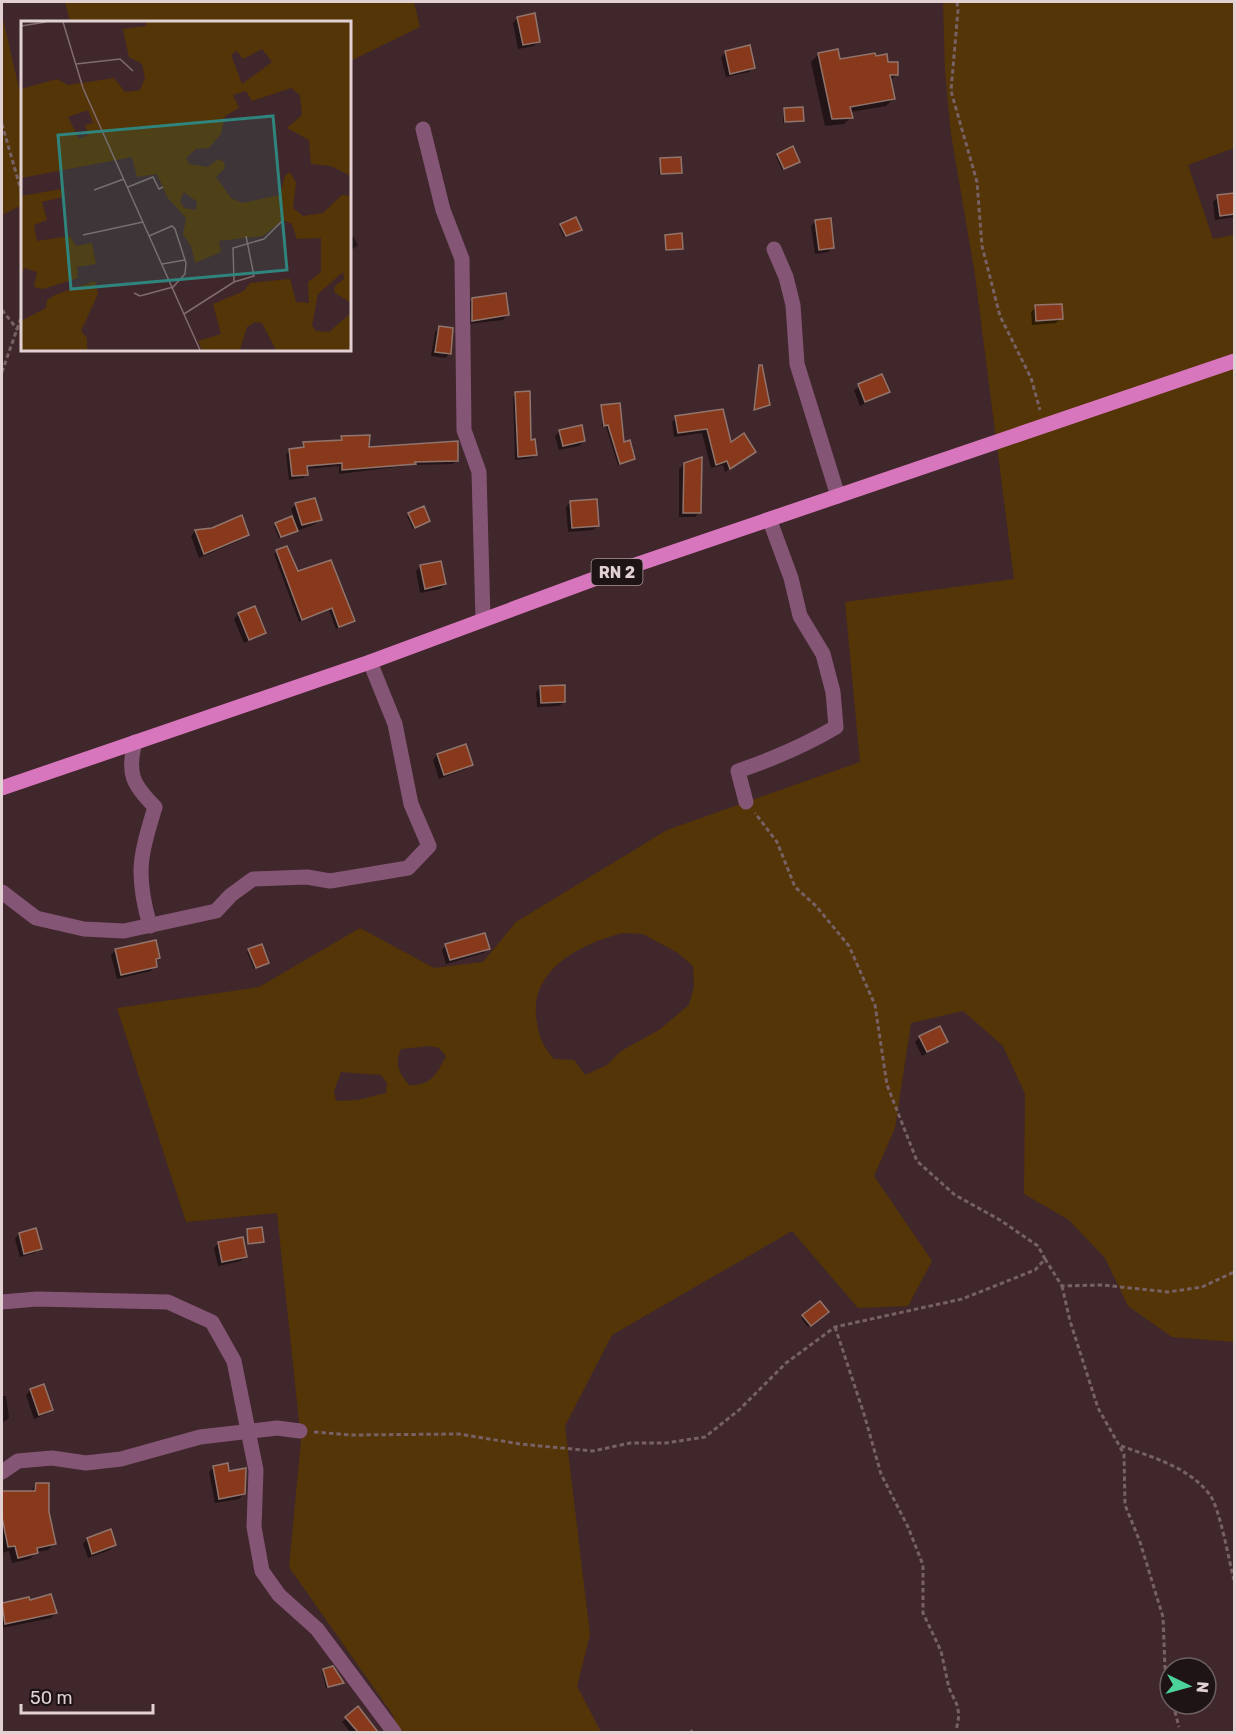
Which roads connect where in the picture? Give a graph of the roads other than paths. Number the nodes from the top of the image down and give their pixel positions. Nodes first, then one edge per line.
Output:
1 (423, 129) dead end
2 (774, 249) dead end
3 (1234, 361) edge
4 (838, 496) junction
5 (770, 521) junction
6 (483, 619) junction
7 (370, 662) junction
8 (135, 742) junction
9 (2, 788) edge
10 (746, 802) road end
11 (2, 892) edge
12 (150, 926) junction
13 (2, 1302) edge
14 (248, 1431) junction
15 (300, 1431) road end
16 (2, 1472) edge
17 (394, 1732) edge

1 - 6 street
2 - 4 street
3 - 4 main road, RN 2
4 - 5 main road, RN 2
5 - 6 main road, RN 2
5 - 10 street
6 - 7 main road, RN 2
7 - 8 main road, RN 2
7 - 12 street
8 - 9 main road, RN 2
8 - 12 street
11 - 12 street
13 - 14 street
14 - 15 street
14 - 16 street
14 - 17 street

